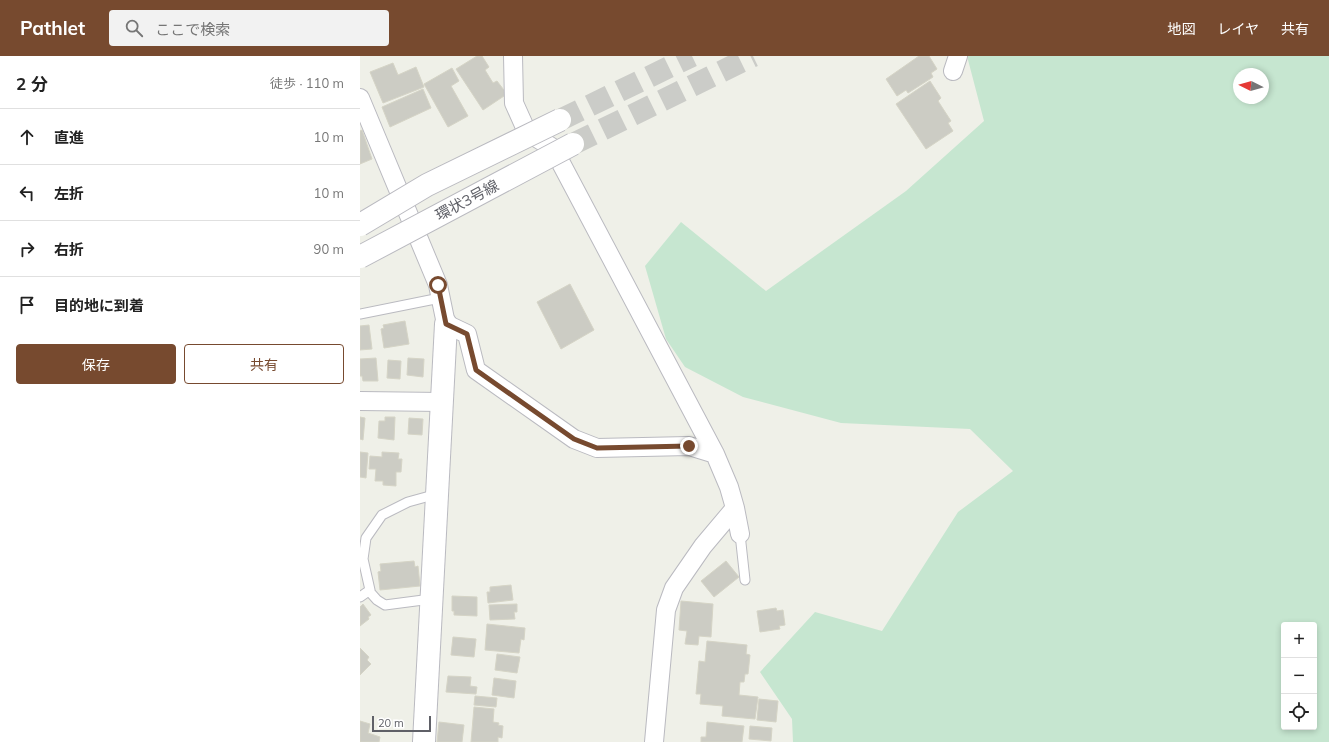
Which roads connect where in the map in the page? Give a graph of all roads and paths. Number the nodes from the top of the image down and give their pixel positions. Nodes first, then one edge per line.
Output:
1 (513, 56) edge
2 (360, 98) edge
3 (560, 120) tunnel mouth
4 (573, 144) tunnel mouth
5 (360, 225) edge
6 (360, 257) edge
7 (440, 298) junction
8 (360, 314) edge
9 (446, 324) junction
10 (360, 401) edge
11 (442, 402) junction
12 (715, 454) junction
13 (437, 494) junction
14 (735, 508) junction
15 (740, 534) joint
16 (745, 580) dead end
17 (369, 591) junction
18 (360, 597) edge
19 (431, 599) junction
20 (424, 742) edge
21 (654, 742) edge

1 - 12 street
2 - 7 street
3 - 5 street, 環状3号線, bridge
4 - 6 street, 環状3号線, bridge
7 - 8 lane
7 - 9 street
9 - 11 street
9 - 12 street
10 - 11 street
11 - 13 street
12 - 14 street
13 - 17 lane
13 - 19 street
14 - 15 street
14 - 21 street
15 - 16 lane
17 - 18 lane
17 - 19 lane
19 - 20 street

